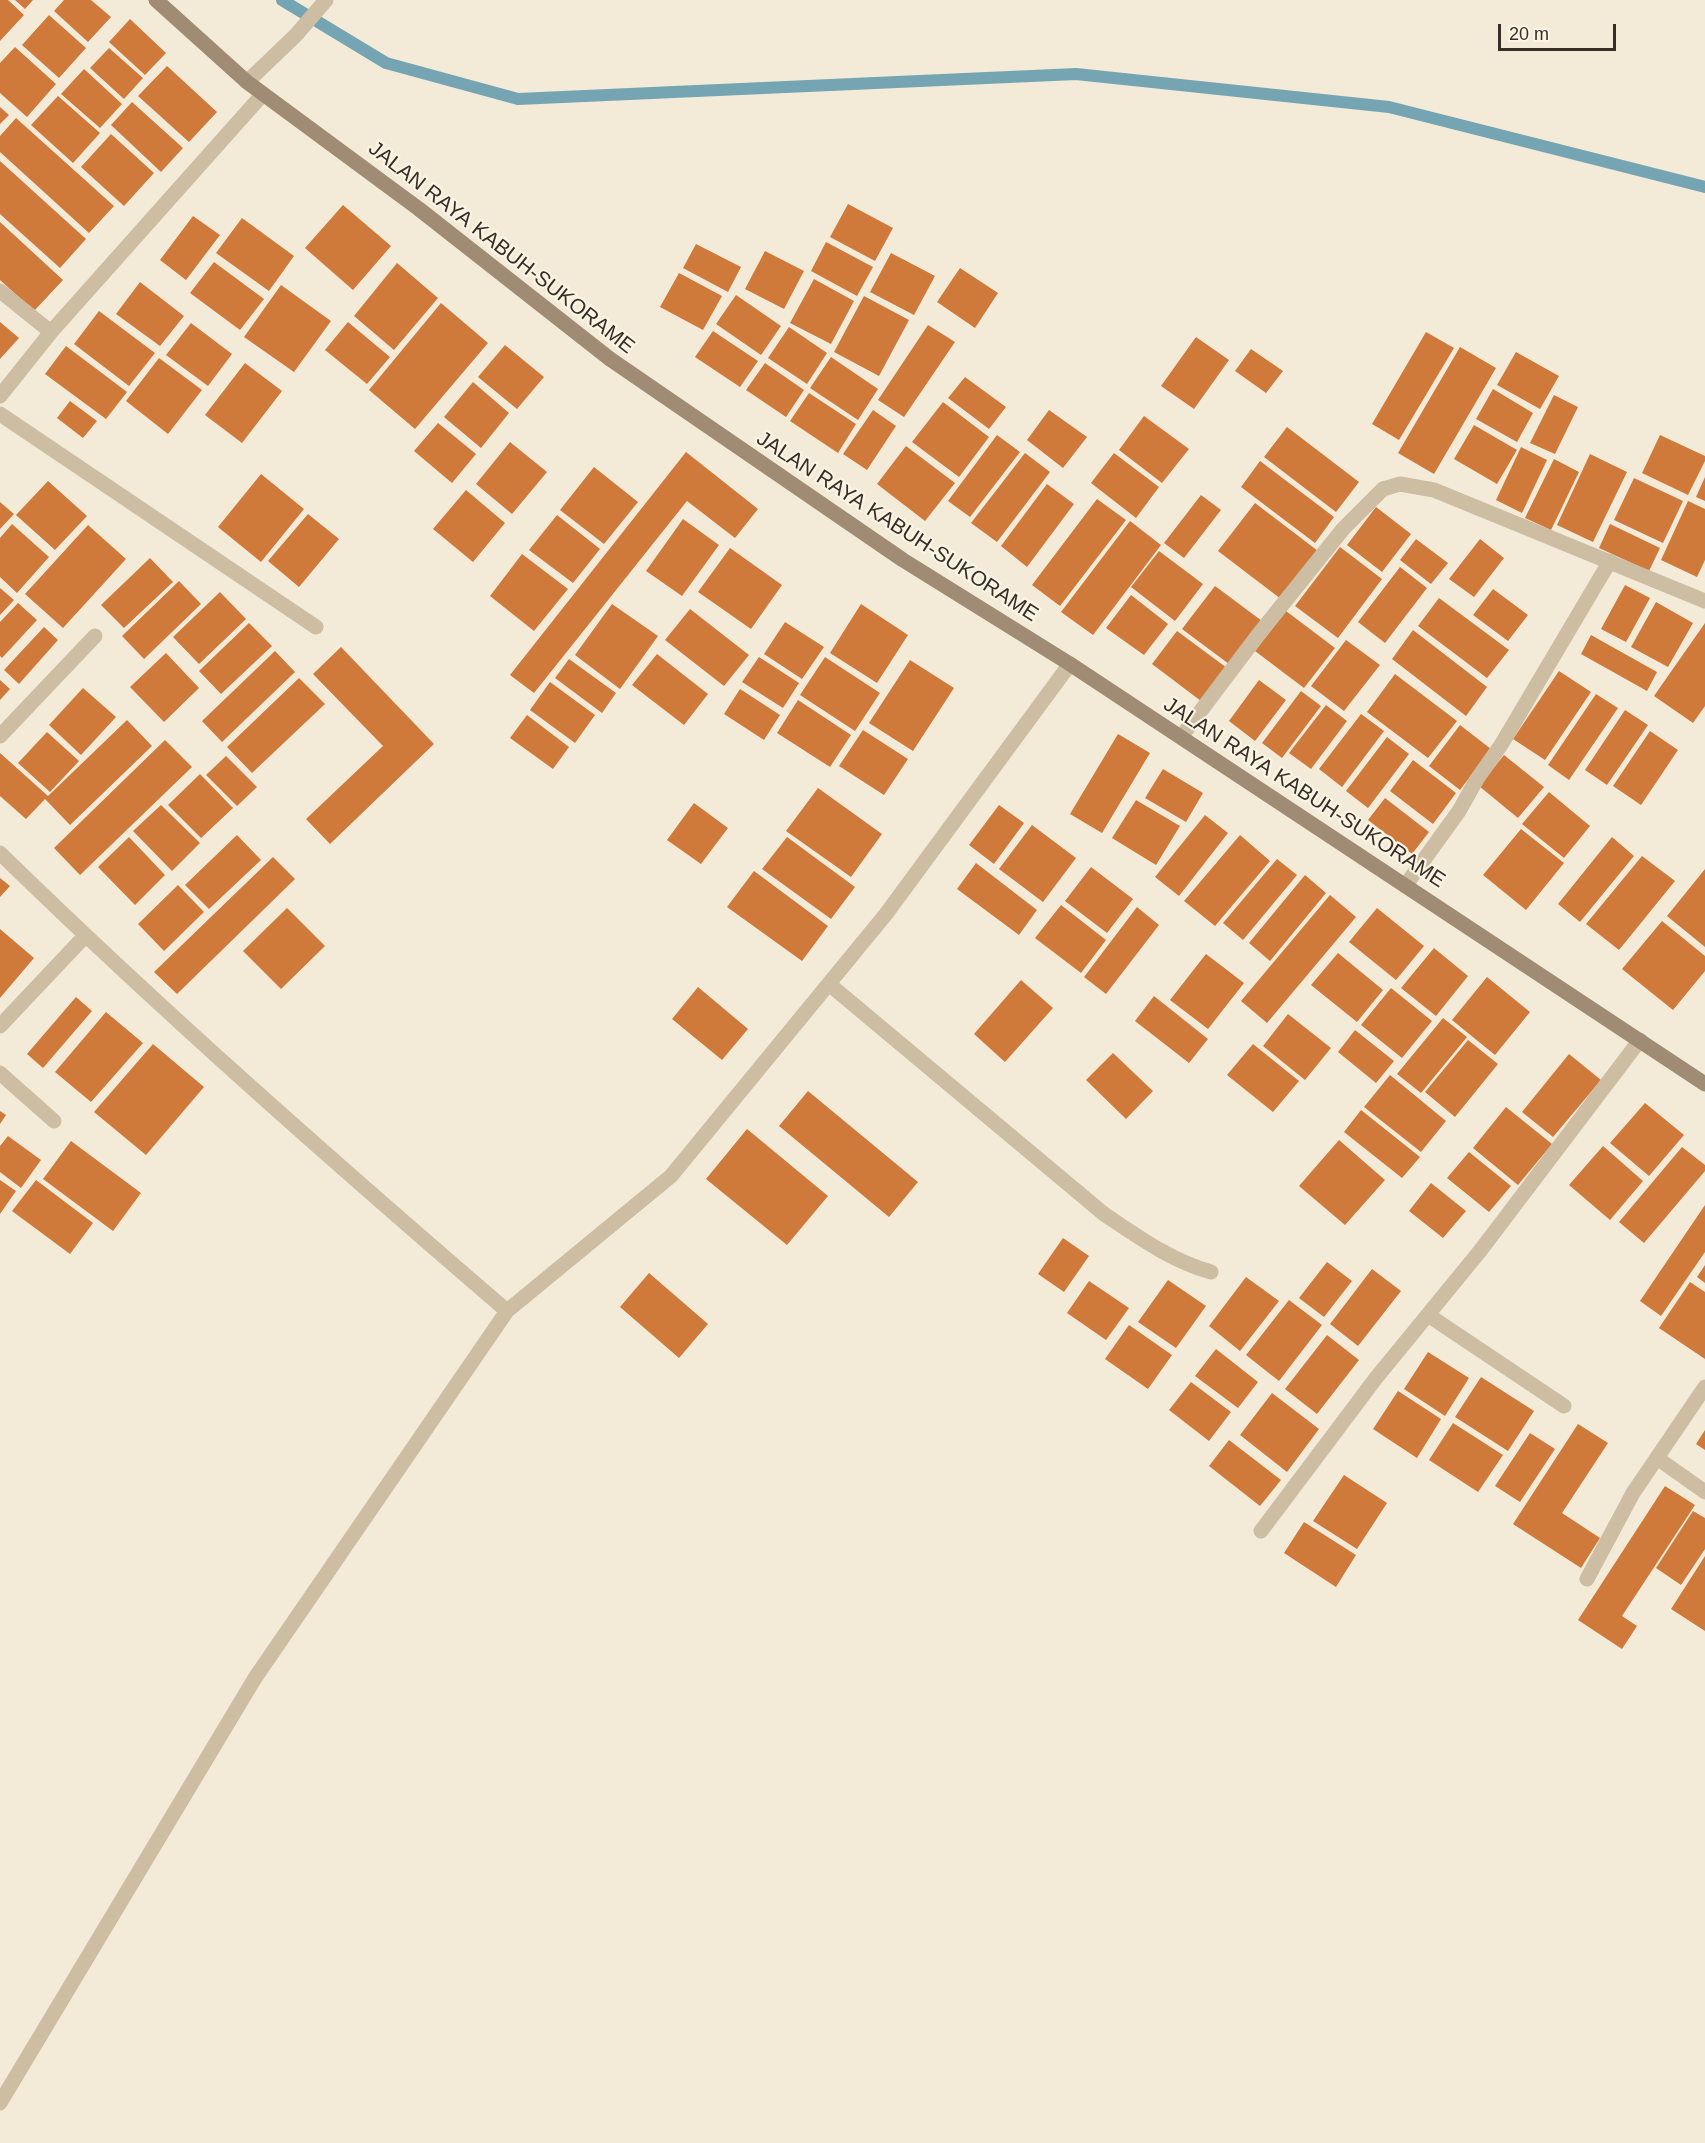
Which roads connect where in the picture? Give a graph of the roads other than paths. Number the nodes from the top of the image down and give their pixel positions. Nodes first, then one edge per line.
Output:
1 (156, 0) edge
2 (322, 5) edge
3 (247, 82) junction
4 (263, 94) junction
5 (0, 291) edge
6 (51, 332) junction
7 (0, 396) edge
8 (0, 414) edge
9 (1610, 561) junction
10 (1705, 601) edge
11 (316, 627) dead end
12 (95, 636) dead end
13 (1070, 664) junction
14 (0, 736) edge
15 (1181, 737) junction
16 (0, 853) edge
17 (1405, 886) junction
18 (85, 936) junction
19 (829, 984) junction
20 (0, 1026) edge
21 (1644, 1042) junction
22 (0, 1073) edge
23 (1705, 1084) edge
24 (54, 1121) dead end
25 (1211, 1272) dead end
26 (507, 1311) junction
27 (1428, 1315) junction
28 (1705, 1387) edge
29 (1564, 1406) dead end
30 (1657, 1458) junction
31 (1705, 1492) edge
32 (1261, 1531) dead end
33 (1587, 1579) dead end
34 (0, 2103) edge

1 - 3 main road, JALAN RAYA KABUH-SUKORAME
2 - 3 street
3 - 4 main road, JALAN RAYA KABUH-SUKORAME
4 - 6 street
4 - 13 main road, JALAN RAYA KABUH-SUKORAME
5 - 6 street
6 - 7 street
8 - 11 street
9 - 10 street
9 - 15 street
9 - 17 street
12 - 14 street
13 - 15 main road, JALAN RAYA KABUH-SUKORAME
13 - 19 street
15 - 17 main road, JALAN RAYA KABUH-SUKORAME
16 - 18 street
17 - 21 main road, JALAN RAYA KABUH-SUKORAME
18 - 20 street
18 - 26 street
19 - 25 street
19 - 26 street
21 - 23 main road, JALAN RAYA KABUH-SUKORAME
21 - 27 street
22 - 24 street
26 - 34 street
27 - 29 street
27 - 32 street
28 - 30 street
30 - 31 street
30 - 33 street

